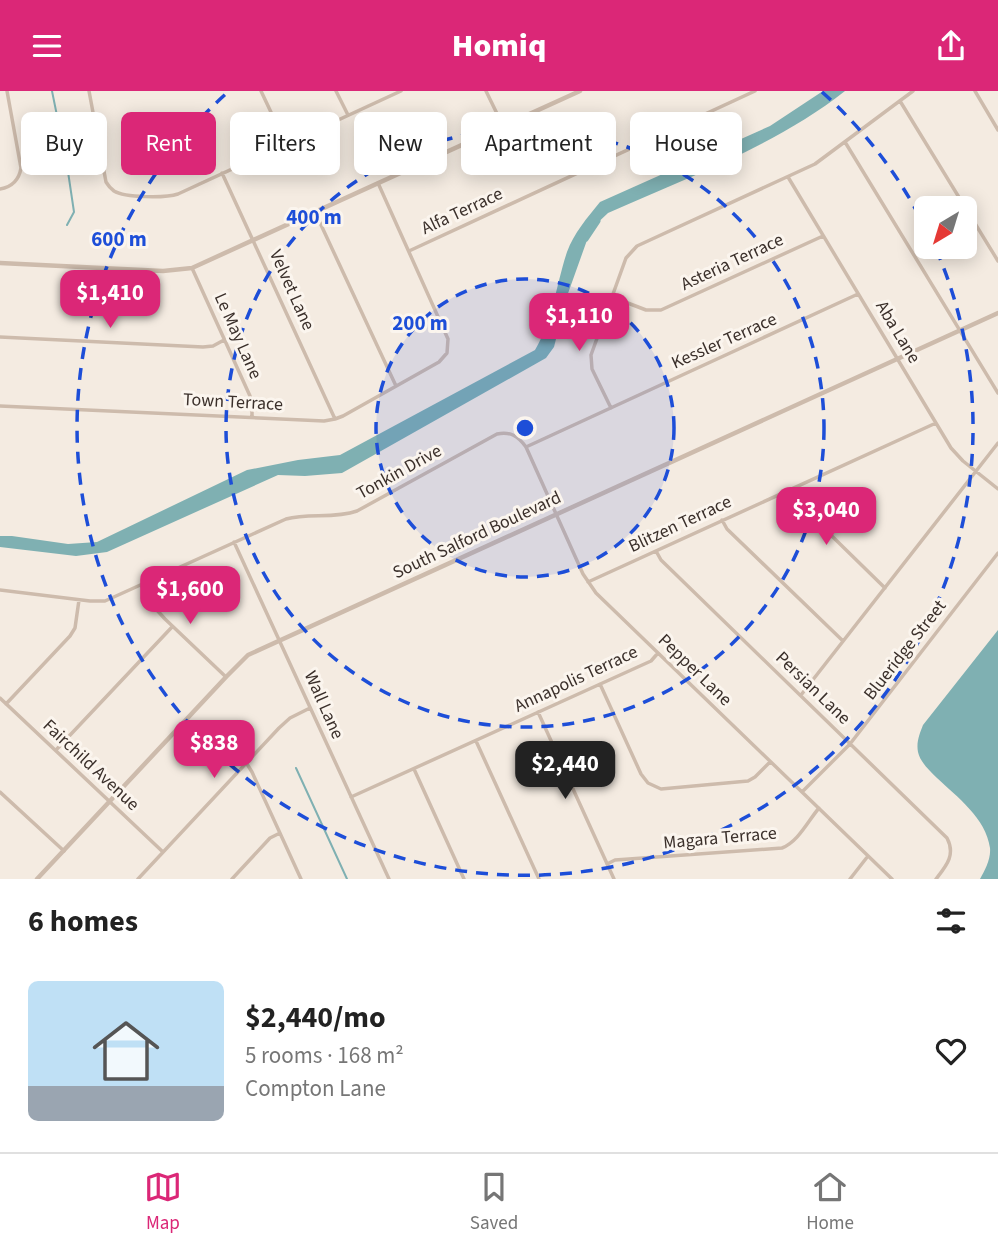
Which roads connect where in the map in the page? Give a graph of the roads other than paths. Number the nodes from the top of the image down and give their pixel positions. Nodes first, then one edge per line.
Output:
1 (7, 91) edge
2 (89, 91) edge
3 (261, 91) edge
4 (336, 91) edge
5 (401, 91) edge
6 (486, 91) edge
7 (580, 91) edge
8 (755, 91) edge
9 (914, 91) edge
10 (975, 91) edge
11 (900, 101) junction
12 (271, 112) edge
13 (496, 112) edge
14 (535, 112) edge
15 (348, 115) junction
16 (340, 119) edge
17 (998, 130) edge
18 (845, 142) junction
19 (461, 146) edge
20 (230, 169) edge
21 (222, 173) junction
22 (788, 177) junction
23 (379, 183) junction
24 (0, 189) edge
25 (315, 212) junction
26 (822, 236) junction
27 (254, 240) junction
28 (409, 251) junction
29 (998, 261) edge
30 (0, 263) edge
31 (192, 268) junction
32 (858, 294) junction
33 (612, 297) junction
34 (998, 313) edge
35 (960, 330) junction
36 (0, 337) edge
37 (224, 340) junction
38 (898, 359) junction
39 (396, 386) junction
40 (998, 393) edge
41 (0, 406) edge
42 (611, 408) junction
43 (251, 417) junction
44 (335, 419) junction
45 (936, 423) junction
46 (998, 443) edge
47 (526, 447) junction
48 (975, 472) junction
49 (998, 489) edge
50 (789, 490) junction
51 (556, 514) junction
52 (722, 520) junction
53 (234, 542) junction
54 (656, 551) junction
55 (998, 553) edge
56 (588, 582) junction
57 (141, 585) junction
58 (885, 588) junction
59 (0, 590) edge
60 (79, 600) junction
61 (172, 627) junction
62 (280, 641) junction
63 (843, 641) junction
64 (658, 653) junction
65 (226, 677) junction
66 (600, 684) junction
67 (800, 695) junction
68 (0, 698) edge
69 (6, 704) junction
70 (310, 708) junction
71 (538, 712) junction
72 (476, 741) junction
73 (850, 744) junction
74 (56, 751) junction
75 (770, 762) junction
76 (247, 764) junction
77 (414, 769) junction
78 (0, 792) edge
79 (802, 792) junction
80 (351, 797) junction
81 (109, 802) junction
82 (818, 808) junction
83 (280, 833) junction
84 (64, 851) junction
85 (163, 852) junction
86 (868, 856) junction
87 (607, 864) junction
88 (37, 879) edge
89 (138, 879) edge
90 (232, 879) edge
91 (302, 879) edge
92 (389, 879) edge
93 (464, 879) edge
94 (539, 879) edge
95 (614, 879) edge
96 (850, 879) edge
97 (892, 879) edge
98 (936, 879) edge

1 - 24 street
2 - 21 street
3 - 12 street
4 - 15 street
5 - 15 street
6 - 13 street
7 - 14 street
8 - 28 street, Alfa Terrace
9 - 11 street
10 - 17 street
11 - 18 street
11 - 29 street
15 - 16 street
18 - 22 street
18 - 35 street
19 - 23 street
20 - 21 street
21 - 27 street, Velvet Lane
22 - 26 street, Aba Lane
22 - 33 street
23 - 25 street
23 - 28 street
25 - 27 street
25 - 39 street
26 - 32 street, Aba Lane
26 - 33 street, Asteria Terrace
27 - 31 street
27 - 44 street, Velvet Lane
28 - 39 street, Town Terrace
30 - 31 street
31 - 37 street, Le May Lane
32 - 38 street, Aba Lane
32 - 42 street, Kessler Terrace
33 - 42 street
34 - 35 street, South Salford Boulevard
35 - 38 street, South Salford Boulevard
35 - 40 street
36 - 37 street
37 - 43 street, Le May Lane
38 - 45 street, Aba Lane
38 - 51 street, South Salford Boulevard
39 - 44 street, Town Terrace
41 - 43 street, Town Terrace
42 - 47 street, Kessler Terrace
43 - 44 street, Town Terrace
45 - 48 street, Aba Lane
45 - 50 street, Blitzen Terrace
46 - 48 street
47 - 51 street, Pepper Lane
47 - 53 street, Tonkin Drive
48 - 49 street, Aba Lane
48 - 58 street
50 - 52 street, Blitzen Terrace
50 - 58 street
51 - 56 street, Pepper Lane
51 - 62 street, South Salford Boulevard
52 - 54 street, Blitzen Terrace
52 - 63 street
53 - 57 street, Tonkin Drive
53 - 62 street, Wall Lane
54 - 56 street, Blitzen Terrace
54 - 67 street, Persian Lane
55 - 73 street, Blueridge Street
56 - 64 street, Pepper Lane
57 - 60 street, Tonkin Drive
57 - 61 street
58 - 63 street
59 - 60 street, Tonkin Drive
60 - 69 street
61 - 65 street
61 - 74 street
62 - 65 street, South Salford Boulevard
62 - 70 street, Wall Lane
63 - 67 street
64 - 66 street, Annapolis Terrace
64 - 75 street, Pepper Lane
65 - 81 street, South Salford Boulevard
66 - 71 street, Annapolis Terrace
66 - 75 street
67 - 73 street, Persian Lane
68 - 69 street, Fairchild Avenue
69 - 74 street, Fairchild Avenue
70 - 76 street
70 - 80 street, Wall Lane
71 - 72 street, Annapolis Terrace
71 - 87 street
72 - 77 street, Annapolis Terrace
72 - 94 street
73 - 79 street, Blueridge Street
73 - 98 street, Persian Lane
74 - 81 street, Fairchild Avenue
75 - 79 street, Pepper Lane
76 - 83 street
76 - 85 street
77 - 80 street, Annapolis Terrace
77 - 93 street
78 - 84 street
79 - 82 street, Pepper Lane
80 - 92 street, Wall Lane
81 - 84 street, South Salford Boulevard
81 - 85 street, Fairchild Avenue
82 - 86 street, Pepper Lane
82 - 87 street, Magara Terrace
83 - 90 street
83 - 91 street
84 - 88 street, South Salford Boulevard
85 - 89 street
86 - 96 street
86 - 97 street, Pepper Lane
87 - 95 street

